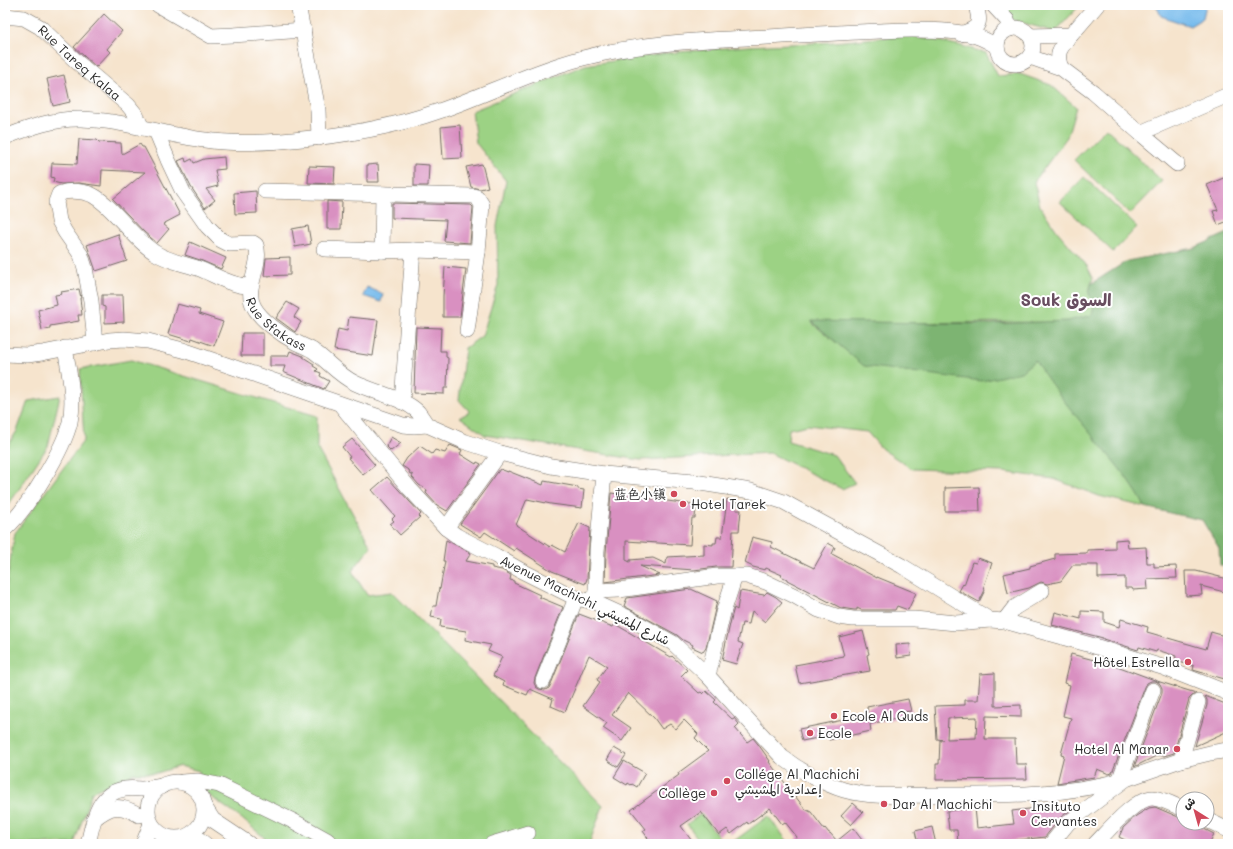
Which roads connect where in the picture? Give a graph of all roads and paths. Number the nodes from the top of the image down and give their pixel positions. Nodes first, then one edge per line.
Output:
1 (158, 5) edge
2 (298, 5) edge
3 (976, 5) edge
4 (993, 5) edge
5 (1097, 5) edge
6 (5, 16) edge
7 (1010, 29) junction
8 (304, 30) junction
9 (961, 34) junction
10 (1071, 35) junction
11 (1030, 36) junction
12 (997, 46) junction
13 (1030, 57) junction
14 (1061, 68) junction
15 (1228, 95) edge
16 (149, 129) junction
17 (1140, 133) junction
18 (5, 137) edge
19 (319, 138) junction
20 (1177, 164) dead end
21 (265, 191) dead end
22 (383, 194) junction
23 (324, 250) dead end
24 (413, 250) junction
25 (382, 251) junction
26 (478, 252) junction
27 (251, 286) junction
28 (467, 331) dead end
29 (95, 343) junction
30 (65, 348) junction
31 (5, 354) edge
32 (402, 402) junction
33 (340, 403) junction
34 (427, 425) junction
35 (500, 453) junction
36 (604, 474) junction
37 (446, 528) junction
38 (5, 529) edge
39 (735, 576) junction
40 (1042, 591) dead end
41 (595, 597) junction
42 (576, 598) junction
43 (997, 621) junction
44 (708, 676) junction
45 (543, 681) dead end
46 (1153, 690) dead end
47 (1228, 693) edge
48 (1198, 702) dead end
49 (1228, 750) edge
50 (1182, 760) junction
51 (1122, 780) junction
52 (180, 782) junction
53 (162, 786) junction
54 (204, 806) junction
55 (1175, 806) edge
56 (149, 818) junction
57 (94, 820) junction
58 (1215, 824) edge
59 (1228, 830) edge
60 (528, 833) dead end
61 (183, 839) edge
62 (88, 844) edge
63 (143, 844) edge
64 (204, 844) edge
65 (249, 844) edge
66 (332, 844) edge
67 (492, 844) edge
68 (1051, 844) edge
69 (1095, 844) edge

1 - 8 street
2 - 8 street
3 - 9 street
4 - 7 street
5 - 10 street
6 - 16 street, Rue Tareq Kalaa
7 - 11 street
7 - 12 street
8 - 19 street
9 - 12 street
9 - 19 street
10 - 11 street
10 - 14 street
11 - 13 street
12 - 13 street
13 - 14 street
14 - 17 street
15 - 17 street
16 - 18 street
16 - 19 street
16 - 27 street, Rue Sfakass
17 - 20 street
21 - 22 street
22 - 25 street
22 - 26 street
23 - 25 street
24 - 25 street
24 - 26 street
24 - 32 street
26 - 28 street
27 - 29 street
27 - 32 street, Rue Sfakass
29 - 30 street
29 - 33 street
30 - 31 street
30 - 38 street
32 - 34 street, Rue Sfakass
33 - 34 street
33 - 37 street, Avenue Machichi شارع المشيشي
34 - 35 street
35 - 36 street
35 - 37 street
36 - 41 street
36 - 43 street
37 - 42 street, Avenue Machichi شارع المشيشي
39 - 41 street
39 - 43 street
39 - 44 street
40 - 43 street
41 - 42 street, Avenue Machichi شارع المشيشي
41 - 44 street, Avenue Machichi شارع المشيشي
42 - 45 street
43 - 47 street
44 - 51 street, Avenue Machichi شارع المشيشي
46 - 51 street
48 - 50 street
49 - 50 street
50 - 51 street
51 - 68 street
52 - 53 street
52 - 54 street
52 - 66 street
53 - 56 street
53 - 57 street
54 - 61 street
54 - 65 street
55 - 69 street
56 - 57 street
56 - 61 street
56 - 63 street
57 - 62 street
58 - 59 street
60 - 67 street
61 - 64 street

